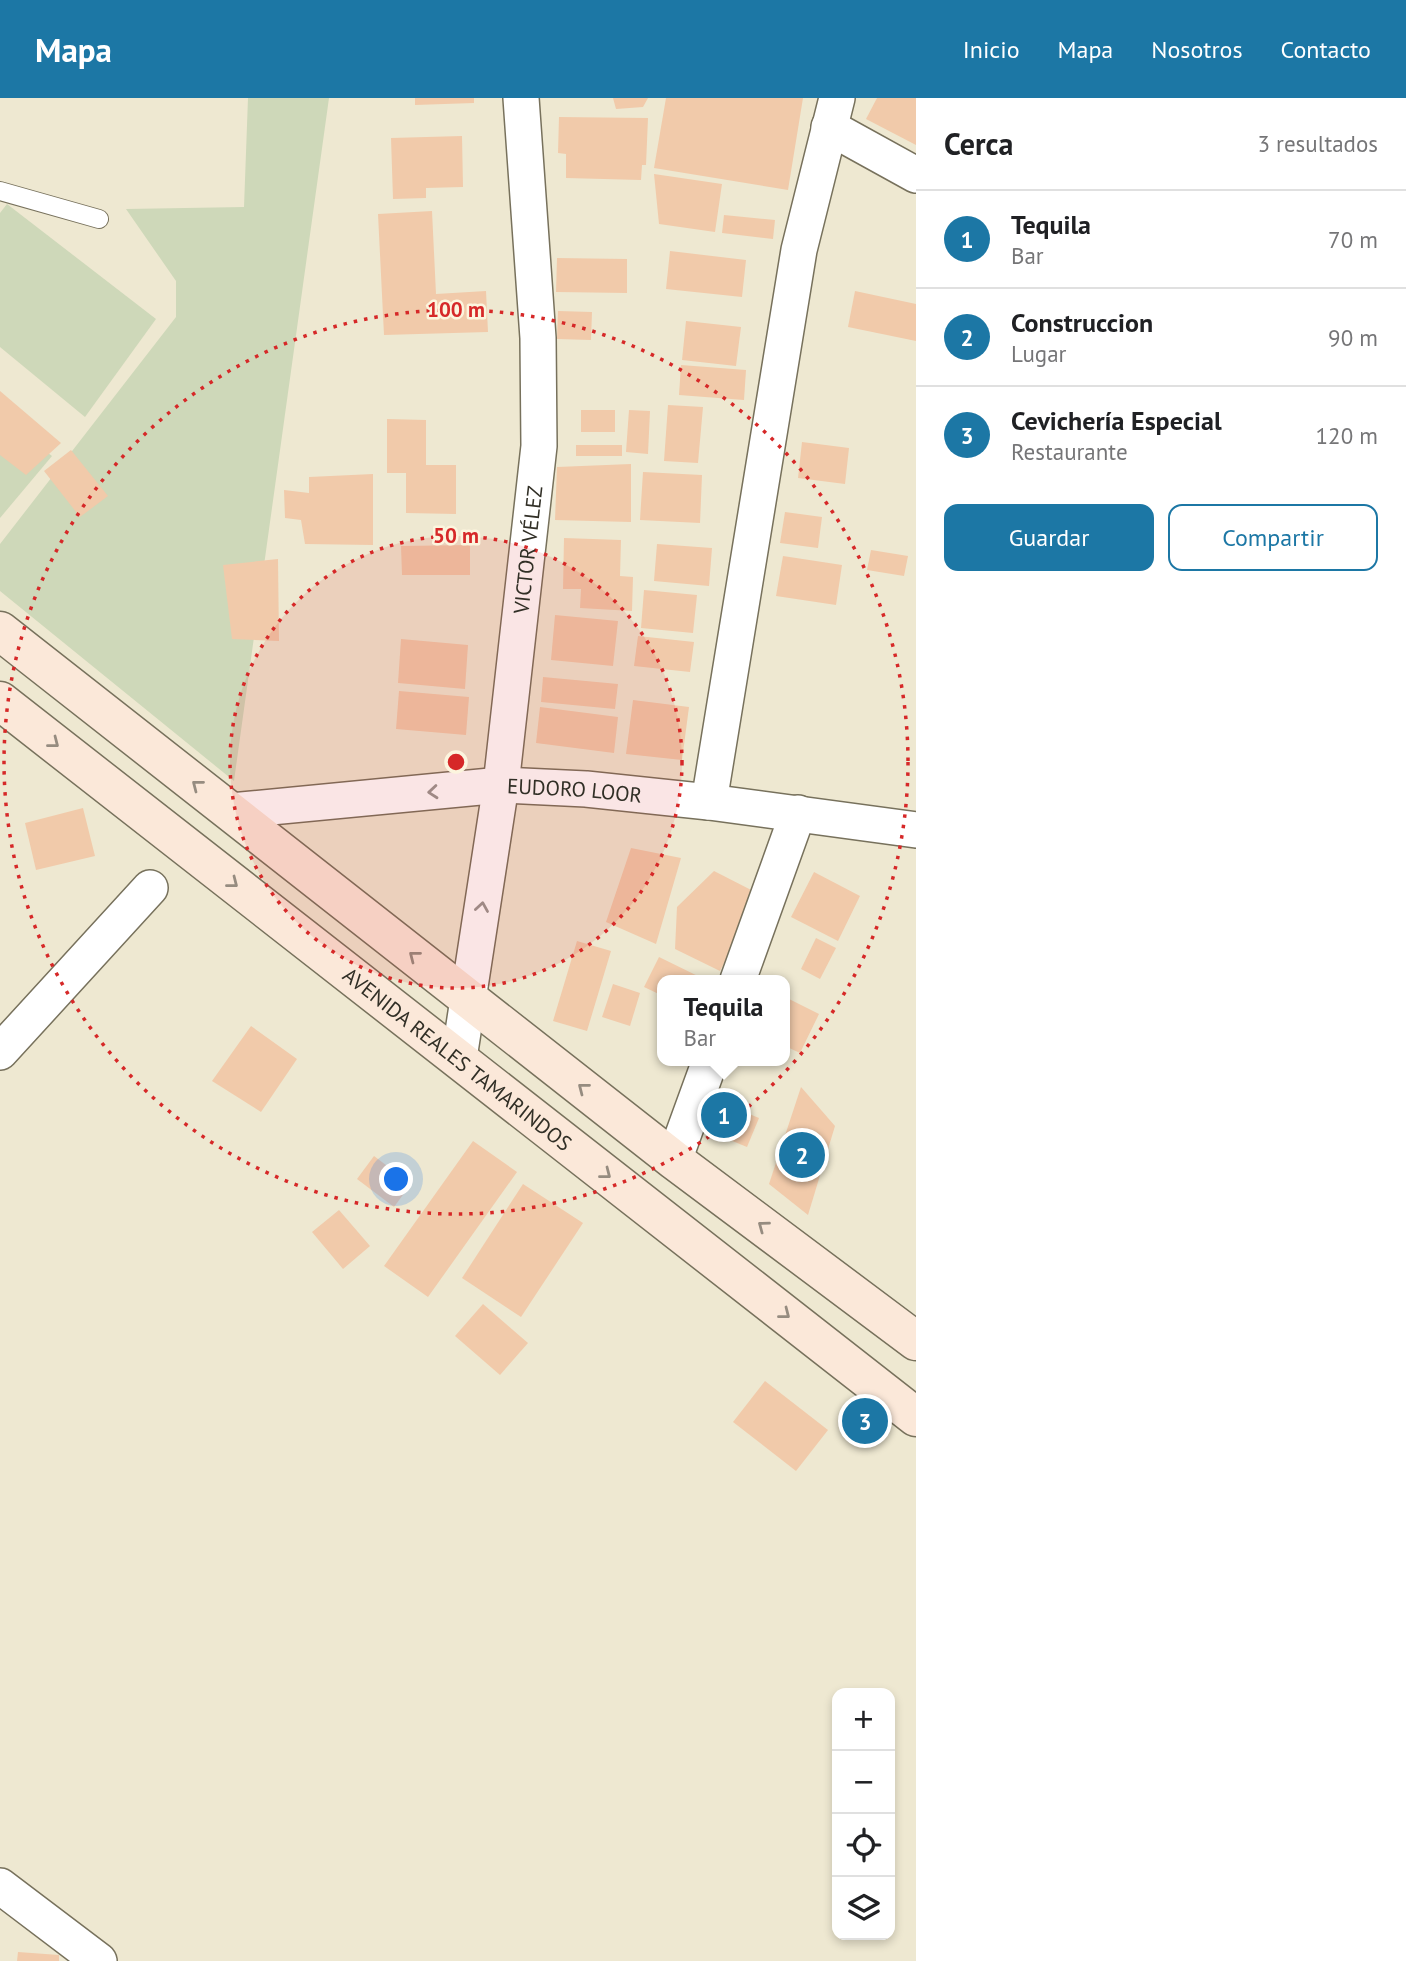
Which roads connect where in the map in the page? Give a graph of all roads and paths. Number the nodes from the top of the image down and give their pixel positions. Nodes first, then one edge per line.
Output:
1 (520, 98) edge
2 (833, 113) edge
3 (916, 175) edge
4 (0, 191) edge
5 (99, 219) dead end
6 (0, 631) edge
7 (0, 701) edge
8 (501, 785) junction
9 (709, 802) junction
10 (231, 811) junction
11 (798, 813) junction
12 (916, 830) edge
13 (150, 888) dead end
14 (740, 975) edge
15 (468, 998) junction
16 (0, 1052) edge
17 (459, 1058) junction
18 (708, 1066) edge
19 (674, 1160) junction
20 (916, 1341) edge
21 (916, 1417) edge
22 (0, 1886) edge
23 (99, 1961) edge

1 - 8 street, VICTOR VÉLEZ
2 - 3 street
2 - 9 street
4 - 5 lane
10 -> 6 main road
7 -> 17 main road, AVENIDA REALES TAMARINDOS
8 - 9 street, EUDORO LOOR
8 -> 10 street, EUDORO LOOR
15 -> 8 street, VICTOR VÉLEZ
9 - 11 street, EUDORO LOOR
15 -> 10 main road
11 - 12 street, EUDORO LOOR
11 - 14 street
13 - 16 street
15 - 17 street, VICTOR VÉLEZ
19 -> 15 main road
17 -> 21 main road, AVENIDA REALES TAMARINDOS
18 - 19 street
20 -> 19 main road
22 - 23 street

